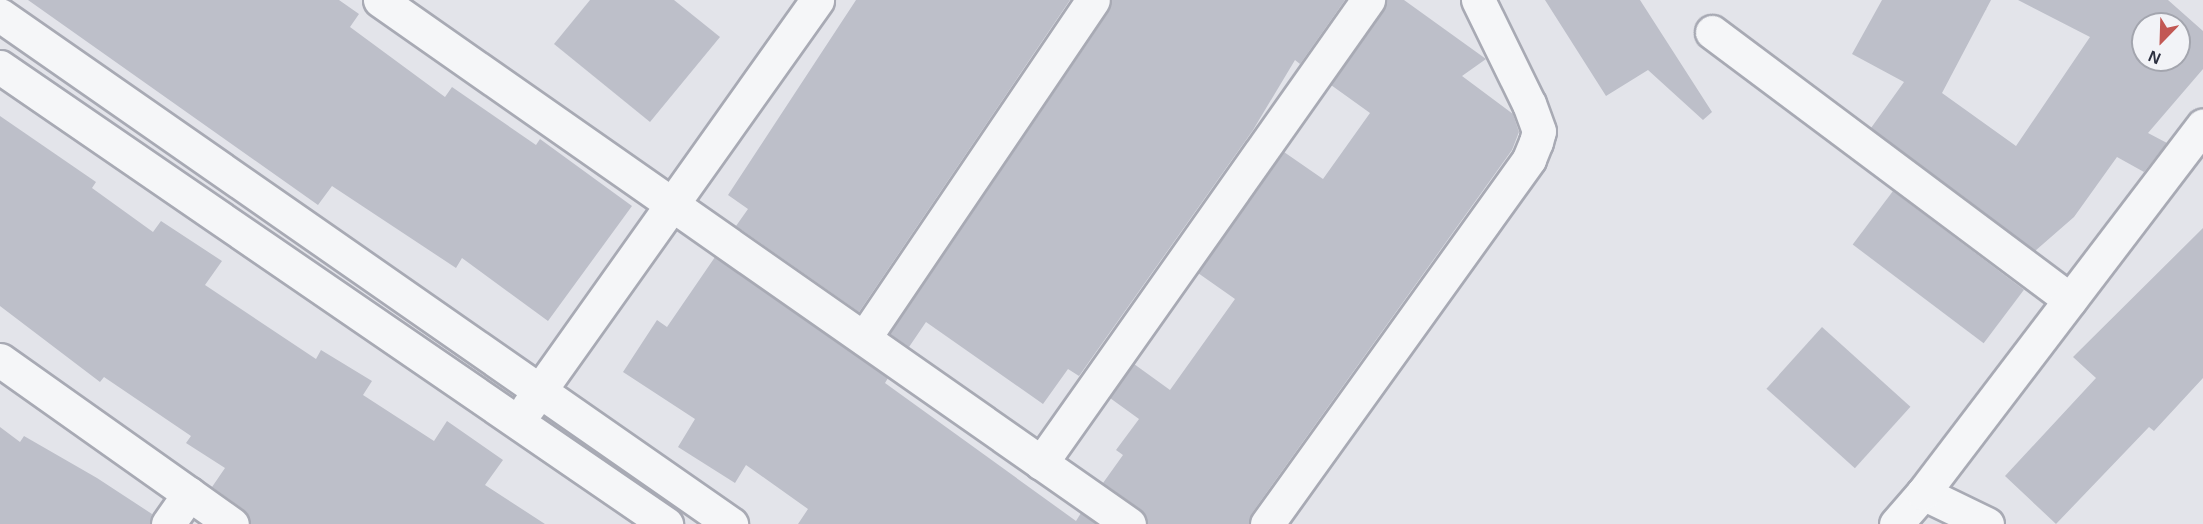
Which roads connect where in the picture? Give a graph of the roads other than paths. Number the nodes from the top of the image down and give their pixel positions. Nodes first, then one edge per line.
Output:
1 (380, 0) edge
2 (1093, 0) edge
3 (1368, 0) edge
4 (1478, 0) edge
5 (805, 4) edge
6 (0, 15) edge
7 (1712, 32) dead end
8 (0, 67) edge
9 (2203, 126) edge
10 (672, 204) junction
11 (2070, 300) junction
12 (864, 338) junction
13 (4, 372) edge
14 (540, 391) junction
15 (518, 423) junction
16 (1041, 463) junction
17 (1923, 493) junction
18 (189, 494) junction
19 (168, 524) edge
20 (232, 524) edge
21 (666, 524) edge
22 (731, 524) edge
23 (1129, 524) edge
24 (1267, 524) edge
25 (1896, 524) edge
26 (1987, 524) edge

1 - 10 street
2 - 12 street
3 - 16 street
4 - 24 street
5 - 10 street
6 - 14 street
7 - 11 street
8 - 15 street
9 - 11 street
10 - 12 street
10 - 14 street
11 - 17 street
12 - 16 street
13 - 18 street
14 - 15 street
14 - 22 street
15 - 21 street
16 - 23 street
17 - 25 street
17 - 26 street
18 - 19 street
18 - 20 street

